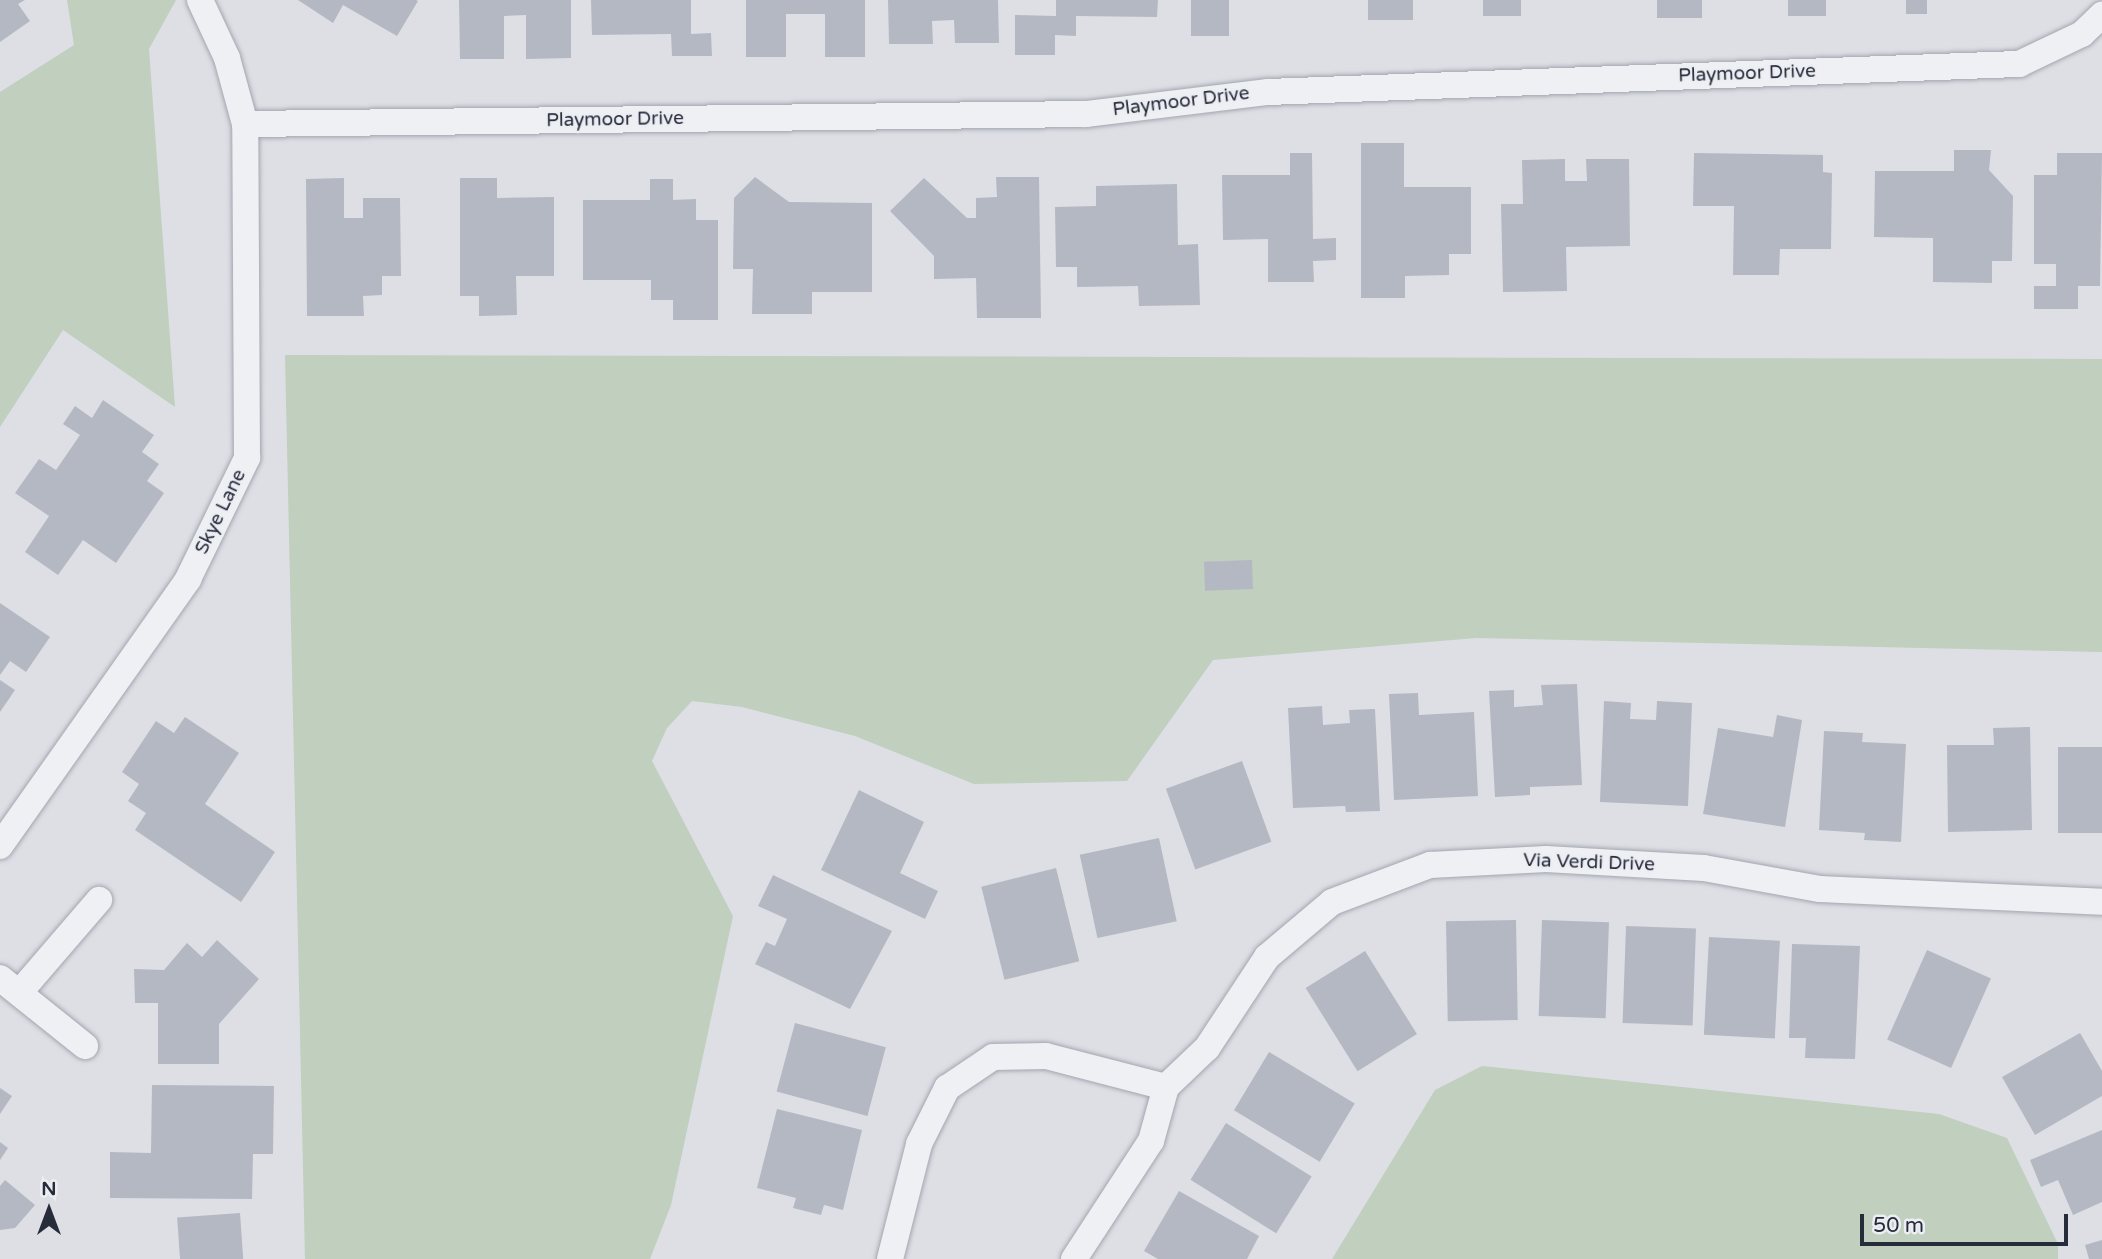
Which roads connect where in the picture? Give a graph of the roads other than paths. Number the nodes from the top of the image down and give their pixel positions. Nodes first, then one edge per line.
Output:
1 (200, 0) edge
2 (2102, 15) edge
3 (245, 124) junction
4 (0, 846) edge
5 (99, 900) dead end
6 (2102, 902) edge
7 (10, 985) edge
8 (85, 1046) dead end
9 (1166, 1087) junction
10 (890, 1259) edge
11 (1074, 1259) edge

1 - 3 street, Skye Lane
2 - 3 street, Playmoor Drive
3 - 4 street, Skye Lane
5 - 7 street
6 - 9 street, Via Verdi Drive
7 - 8 street
9 - 10 street
9 - 11 street

